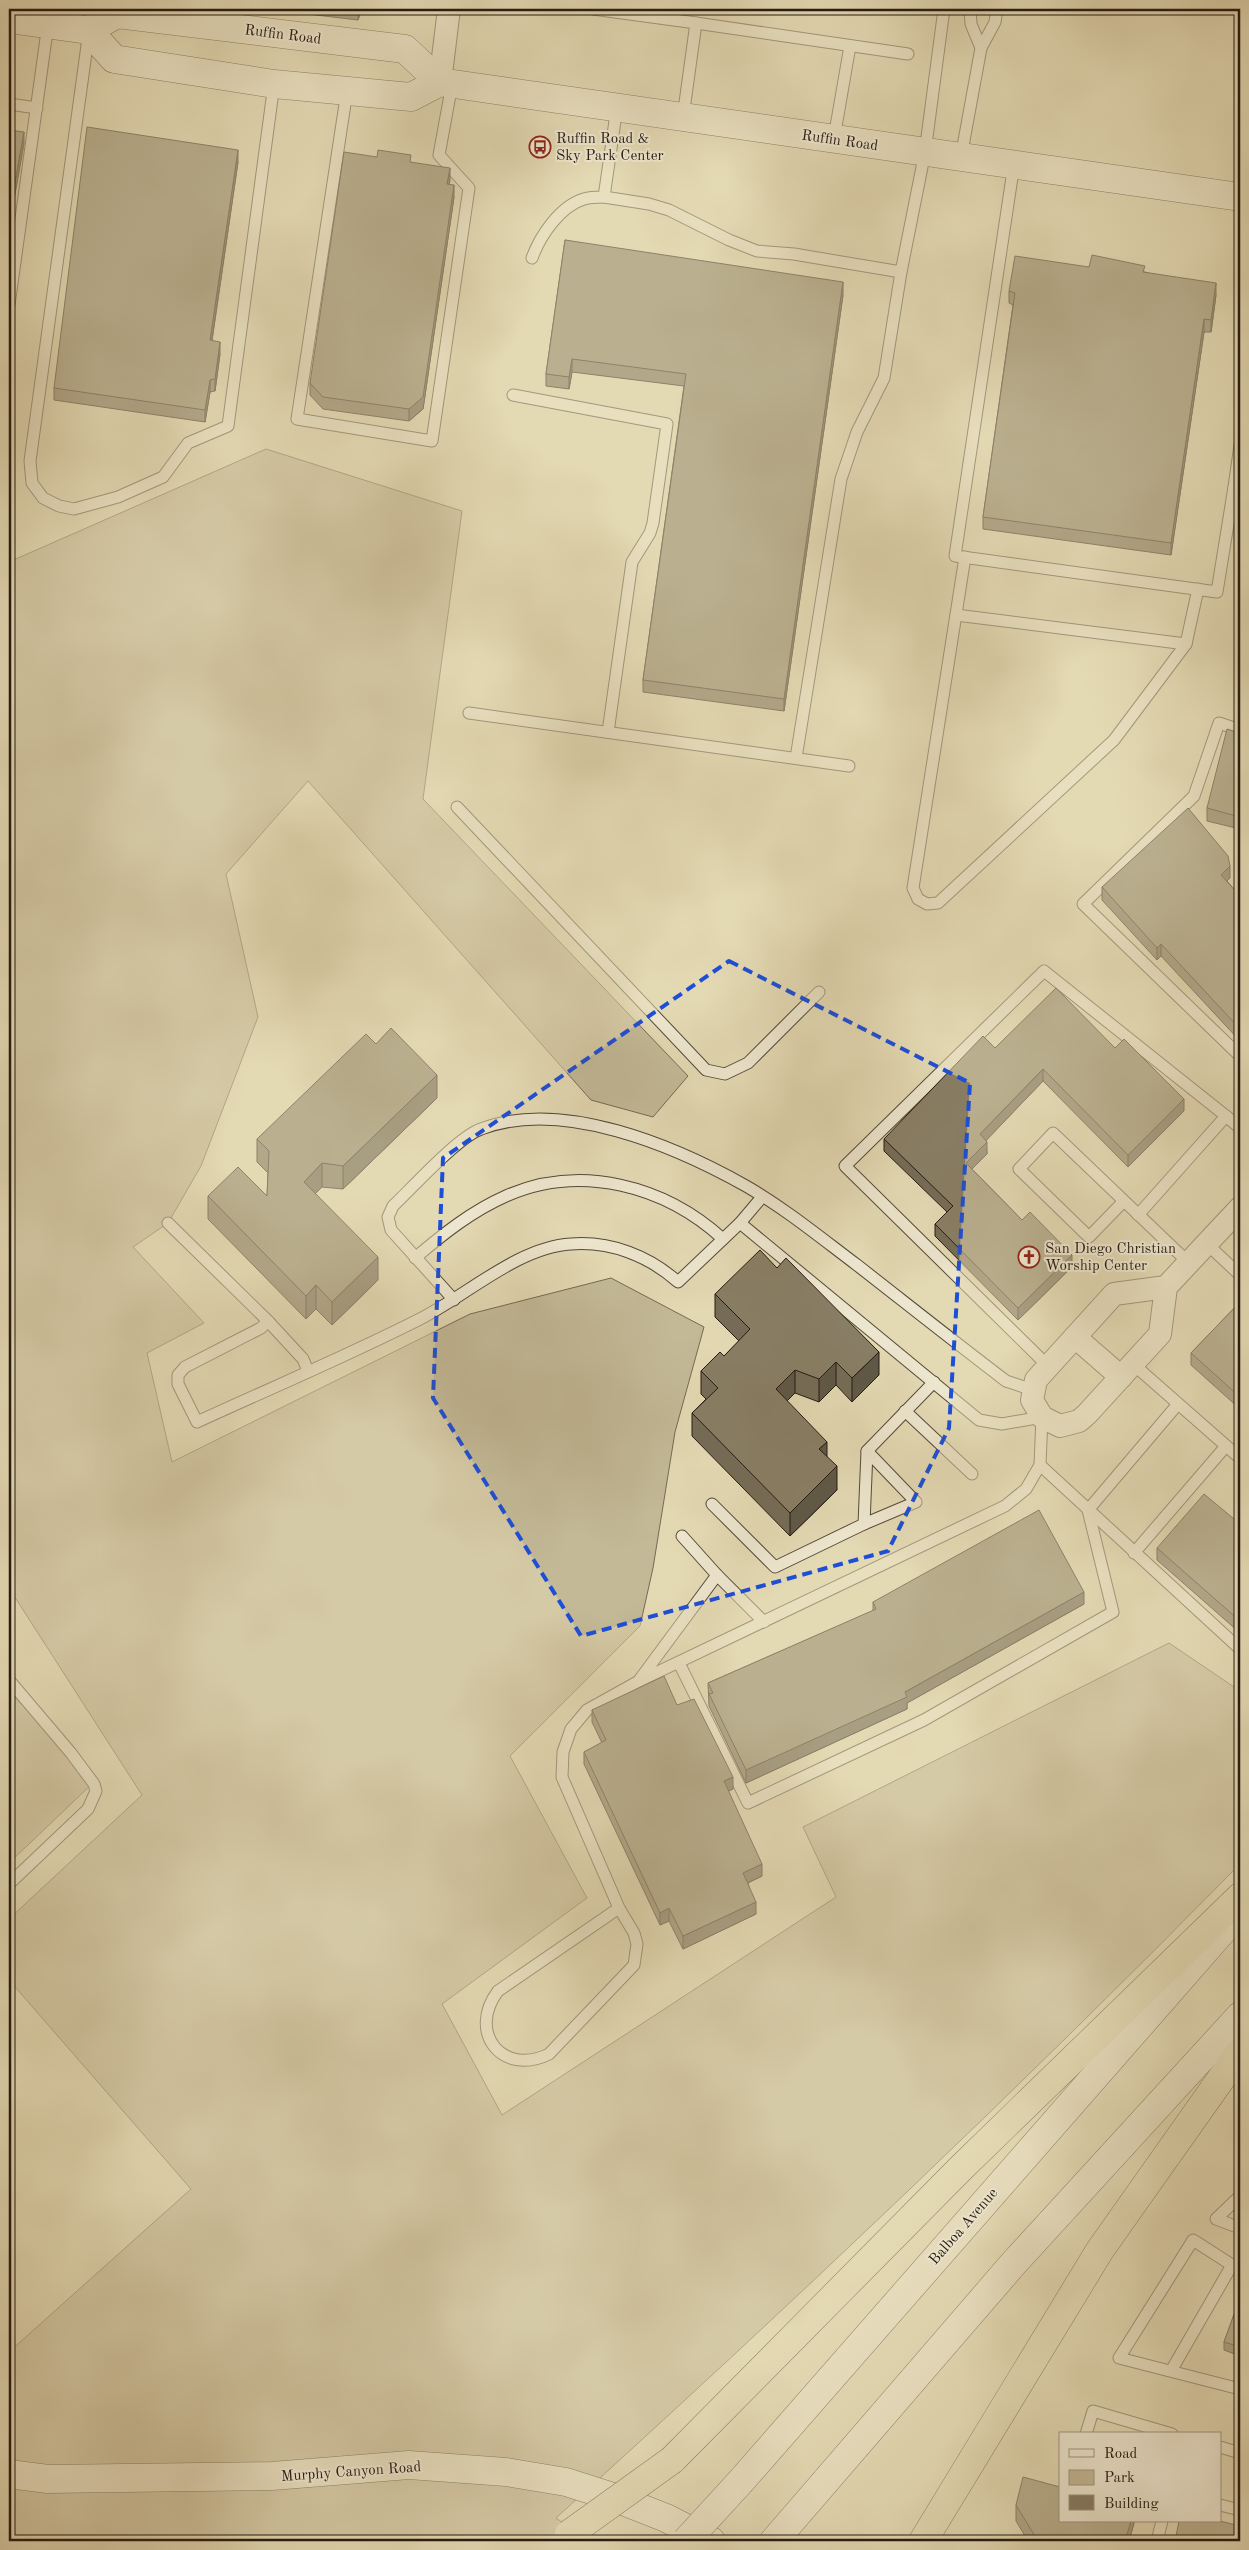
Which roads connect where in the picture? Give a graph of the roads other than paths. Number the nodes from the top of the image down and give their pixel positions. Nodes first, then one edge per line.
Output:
1 (449, 9) edge
2 (593, 9) edge
3 (944, 9) edge
4 (970, 9) edge
5 (997, 9) edge
6 (187, 16) edge
7 (9, 19) edge
8 (90, 19) edge
9 (696, 23) junction
10 (48, 24) junction
11 (850, 46) junction
12 (981, 48) junction
13 (908, 54) dead end
14 (446, 83) junction
15 (274, 84) junction
16 (347, 91) junction
17 (9, 104) edge
18 (617, 107) junction
19 (37, 108) junction
20 (683, 117) junction
21 (834, 138) junction
22 (925, 152) junction
23 (961, 157) junction
24 (1014, 164) junction
25 (1240, 196) edge
26 (604, 197) junction
27 (532, 258) dead end
28 (900, 272) junction
29 (9, 305) edge
30 (513, 395) dead end
31 (1240, 445) edge
32 (1237, 487) edge
33 (965, 557) junction
34 (1198, 590) junction
35 (956, 615) junction
36 (1186, 644) junction
37 (469, 713) dead end
38 (1240, 730) edge
39 (608, 732) junction
40 (796, 758) junction
41 (849, 766) dead end
42 (457, 807) dead end
43 (820, 992) dead end
44 (1240, 1056) edge
45 (1226, 1116) junction
46 (1240, 1128) edge
47 (762, 1197) junction
48 (1124, 1201) junction
49 (1240, 1208) edge
50 (1138, 1215) junction
51 (168, 1223) dead end
52 (740, 1223) junction
53 (723, 1240) junction
54 (1206, 1244) junction
55 (415, 1258) junction
56 (1189, 1263) junction
57 (1240, 1275) edge
58 (1166, 1287) junction
59 (454, 1300) junction
60 (268, 1321) junction
61 (1075, 1337) junction
62 (1048, 1366) junction
63 (1127, 1370) junction
64 (308, 1371) junction
65 (934, 1382) junction
66 (1033, 1390) junction
67 (1178, 1404) junction
68 (906, 1411) junction
69 (1042, 1418) junction
70 (1226, 1446) junction
71 (867, 1451) junction
72 (1240, 1458) edge
73 (1040, 1465) junction
74 (972, 1474) dead end
75 (712, 1504) dead end
76 (1088, 1510) junction
77 (864, 1524) junction
78 (682, 1536) dead end
79 (1134, 1553) junction
80 (717, 1575) junction
81 (764, 1622) junction
82 (1240, 1649) edge
83 (678, 1662) junction
84 (9, 1680) edge
85 (639, 1681) junction
86 (9, 1884) edge
87 (1240, 1897) edge
88 (619, 1908) junction
89 (1240, 1910) edge
90 (1240, 2016) edge
91 (1240, 2052) edge
92 (1240, 2196) edge
93 (1240, 2228) edge
94 (1171, 2371) junction
95 (1240, 2389) edge
96 (1087, 2432) edge
97 (1165, 2432) edge
98 (1222, 2448) edge
99 (1240, 2453) edge
100 (9, 2474) edge
101 (1222, 2506) edge
102 (1240, 2510) edge
103 (1162, 2522) edge
104 (783, 2532) edge
105 (564, 2538) edge
106 (686, 2541) edge
107 (711, 2541) edge
108 (923, 2541) edge
109 (1157, 2541) edge

1 - 14 street
2 - 9 lane
3 - 22 lane
4 - 12 lane
5 - 12 lane
6 - 8 main road, Ruffin Road
6 - 14 main road, Ruffin Road
7 - 10 main road
8 - 10 main road
8 - 15 main road
8 - 15 lane
9 - 11 lane
9 - 20 lane
10 - 19 lane
11 - 13 lane
11 - 21 lane
12 - 23 lane
14 - 16 main road
14 - 16 lane
14 - 18 main road, Ruffin Road
15 - 16 main road
17 - 19 lane
18 - 20 main road, Ruffin Road
18 - 26 lane
19 - 29 lane
20 - 21 main road, Ruffin Road
21 - 22 main road, Ruffin Road
22 - 23 main road, Ruffin Road
22 - 28 lane
23 - 24 main road, Ruffin Road
24 - 25 main road, Ruffin Road
24 - 33 lane
26 - 27 lane
26 - 28 lane
28 - 40 lane
30 - 39 lane
31 - 32 lane
32 - 34 lane
33 - 34 lane
33 - 35 lane
34 - 36 lane
35 - 36 lane
35 - 36 lane
37 - 39 lane
38 - 44 lane
39 - 40 lane
40 - 41 lane
42 - 43 lane
45 - 46 lane
45 - 50 lane
45 - 62 lane
47 - 52 lane
47 - 55 lane
47 - 66 lane
48 - 48 lane
48 - 50 lane
49 - 54 street
50 - 56 lane
51 - 60 lane
52 - 53 lane
52 - 65 lane
53 - 55 lane
53 - 59 lane
54 - 56 street
54 - 57 lane
55 - 59 lane
56 - 58 street
58 - 61 street
58 - 63 street
59 - 64 lane
60 - 64 lane
60 - 64 lane
61 - 62 street
61 - 63 street
62 - 66 street
63 - 67 lane
63 - 69 street
65 - 68 lane
65 - 69 lane
66 - 69 street
67 - 70 lane
67 - 76 lane
68 - 71 lane
68 - 74 lane
69 - 73 lane
70 - 72 lane
70 - 79 lane
71 - 77 lane
71 - 77 lane
73 - 76 lane
73 - 81 lane
75 - 77 lane
76 - 79 lane
76 - 83 lane
78 - 80 lane
79 - 82 lane
80 - 81 lane
80 - 85 lane
81 - 83 lane
83 - 85 lane
84 - 86 lane
85 - 88 lane
87 - 105 highway, bridge
88 - 88 lane
89 - 106 main road, Balboa Avenue, bridge
90 - 104 main road
91 - 108 highway
92 - 93 lane
94 - 94 lane
94 - 95 lane
96 - 97 lane
98 - 99 lane
100 - 107 main road, Murphy Canyon Road
101 - 102 lane
103 - 109 lane

